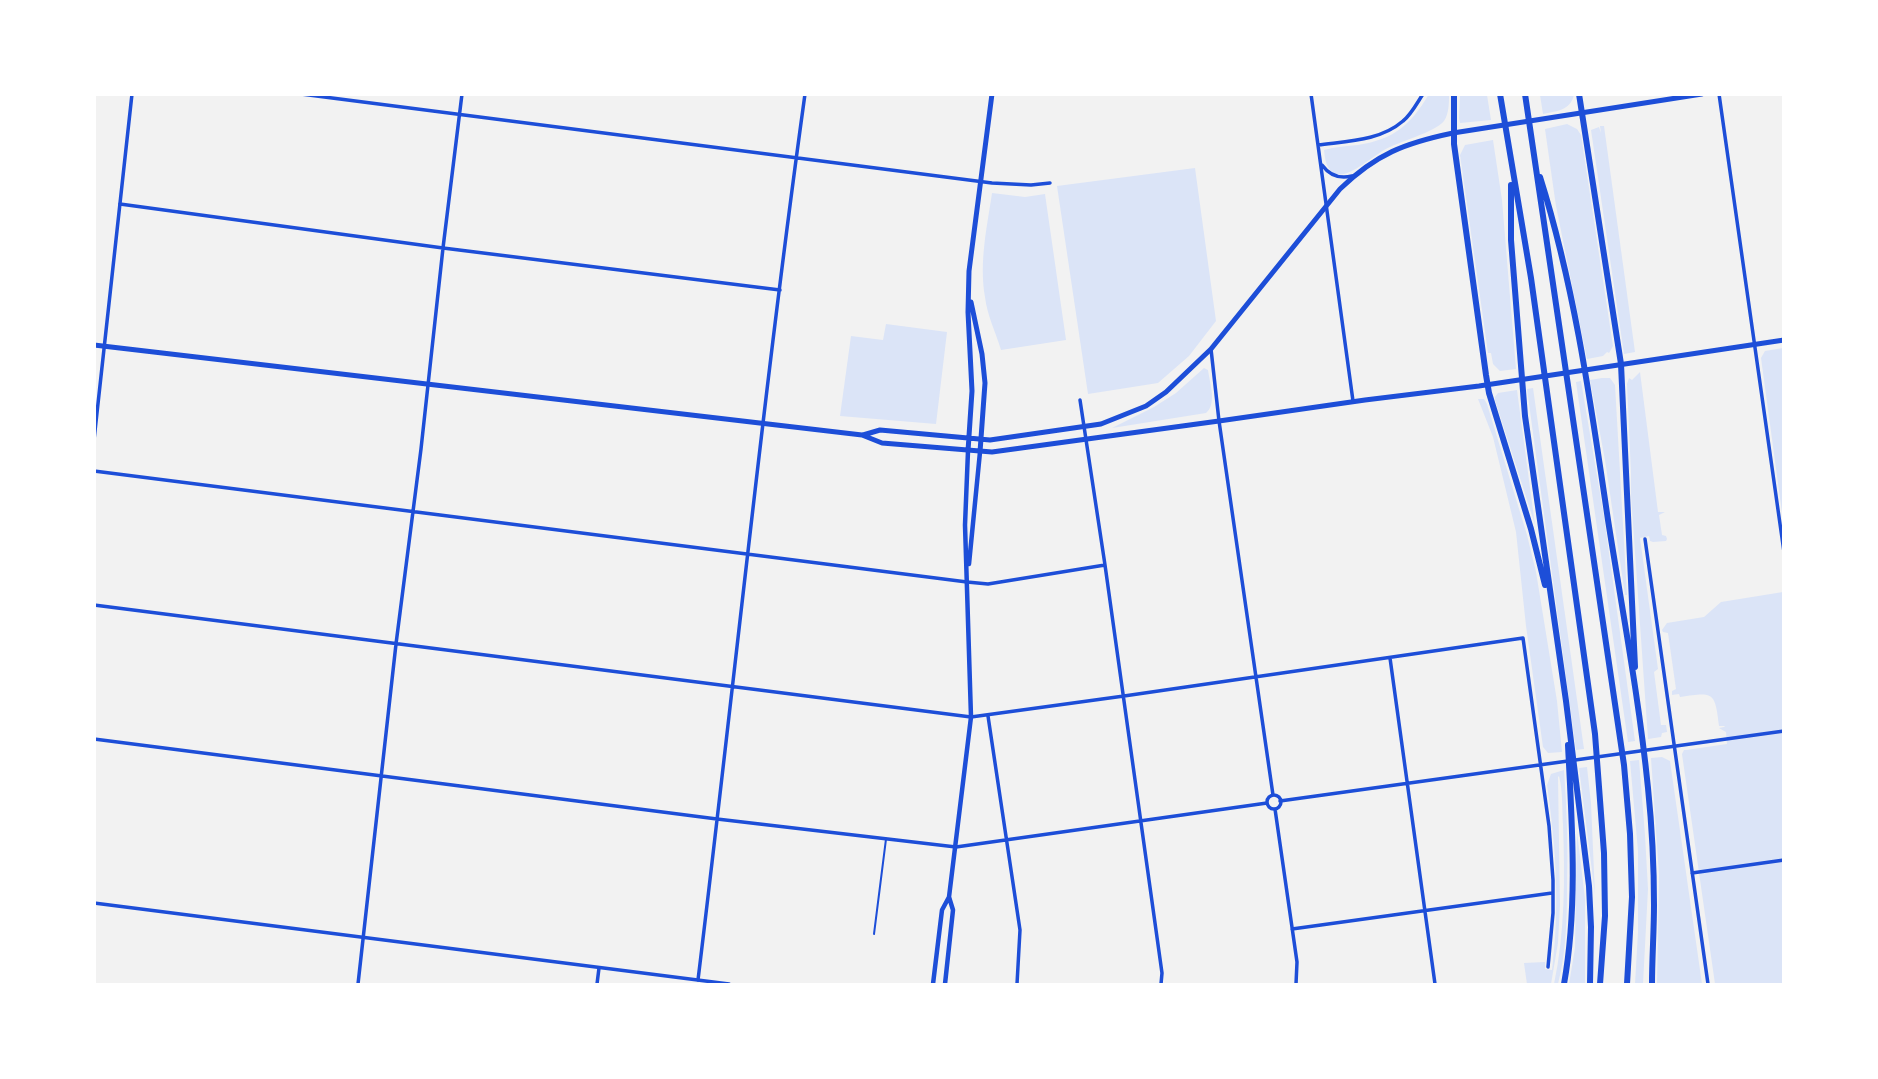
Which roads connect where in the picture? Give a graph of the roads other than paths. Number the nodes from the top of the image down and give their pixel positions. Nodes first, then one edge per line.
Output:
1 (132, 94) edge
2 (302, 94) edge
3 (462, 94) edge
4 (805, 94) edge
5 (992, 94) edge
6 (1311, 94) edge
7 (1423, 94) edge
8 (1454, 94) edge
9 (1525, 94) edge
10 (1579, 94) edge
11 (1702, 94) edge
12 (1719, 94) edge
13 (1500, 95) edge
14 (1583, 113) junction
15 (459, 114) junction
16 (1453, 133) junction
17 (1318, 145) junction
18 (1534, 155) junction
19 (797, 157) junction
20 (1321, 163) junction
21 (1512, 169) junction
22 (1354, 175) junction
23 (981, 181) junction
24 (1049, 183) dead end
25 (120, 204) junction
26 (1326, 204) junction
27 (443, 248) junction
28 (970, 286) junction
29 (780, 290) junction
30 (1783, 340) edge
31 (1754, 344) junction
32 (94, 345) edge
33 (104, 346) junction
34 (1211, 349) junction
35 (1620, 364) junction
36 (428, 384) junction
37 (1488, 384) junction
38 (1080, 400) dead end
39 (1353, 401) junction
40 (1219, 421) junction
41 (764, 424) junction
42 (1083, 427) junction
43 (862, 435) junction
44 (970, 437) junction
45 (982, 438) junction
46 (1085, 439) junction
47 (94, 440) edge
48 (968, 451) junction
49 (980, 452) junction
50 (94, 471) edge
51 (414, 512) junction
52 (1645, 539) dead end
53 (1783, 552) edge
54 (748, 555) junction
55 (1105, 565) junction
56 (967, 582) junction
57 (94, 605) edge
58 (1556, 631) junction
59 (396, 644) junction
60 (1390, 658) junction
61 (1256, 676) junction
62 (733, 687) junction
63 (1124, 696) junction
64 (1566, 701) junction
65 (1637, 701) junction
66 (988, 716) junction
67 (971, 717) junction
68 (1783, 731) edge
69 (94, 739) edge
70 (1674, 746) junction
71 (1540, 765) junction
72 (381, 775) junction
73 (1408, 783) junction
74 (1273, 795) junction
75 (1280, 801) junction
76 (1267, 803) junction
77 (1275, 809) junction
78 (718, 819) junction
79 (1141, 821) junction
80 (886, 838) junction
81 (1008, 840) junction
82 (956, 847) junction
83 (1783, 860) edge
84 (1692, 873) junction
85 (1552, 893) junction
86 (949, 897) junction
87 (94, 902) edge
88 (1425, 911) junction
89 (1292, 929) junction
90 (874, 934) dead end
91 (363, 938) junction
92 (1548, 967) dead end
93 (599, 968) junction
94 (698, 981) junction
95 (358, 985) edge
96 (597, 985) edge
97 (729, 985) edge
98 (933, 985) edge
99 (945, 985) edge
100 (1017, 985) edge
101 (1161, 985) edge
102 (1296, 985) edge
103 (1435, 985) edge
104 (1564, 985) edge
105 (1590, 985) edge
106 (1600, 985) edge
107 (1627, 985) edge
108 (1650, 985) edge
109 (1708, 985) edge

1 - 25 street
2 - 15 street
3 - 15 street
4 - 19 street
5 - 23 main road
6 - 17 street
7 - 17 street
8 - 16 highway
9 - 18 highway
10 - 14 highway
11 - 14 main road
12 - 31 street
13 - 21 highway
14 - 16 main road
14 - 35 highway
15 - 19 street
15 - 27 street
16 - 22 main road
16 - 37 highway
17 - 20 street
18 - 65 highway
18 - 107 highway
19 - 23 street
19 - 29 street
20 - 22 street
20 - 26 street
21 - 58 highway
21 - 106 highway
22 - 26 main road
23 - 24 street
23 - 28 main road
25 - 27 street
25 - 33 street
26 - 34 main road
26 - 39 street
27 - 29 street
27 - 36 street
28 - 44 main road
28 - 45 main road
29 - 41 street
30 - 31 main road
31 - 35 main road
31 - 53 street
32 - 33 main road
33 - 36 main road
33 - 47 street
34 - 40 street
34 - 42 main road
35 - 37 main road
35 - 65 highway
36 - 41 main road
36 - 51 street
37 - 39 main road
37 - 58 highway
38 - 42 street
39 - 40 main road
40 - 46 main road
40 - 61 street
41 - 43 main road
41 - 54 street
42 - 45 main road
42 - 46 street
43 - 44 main road
43 - 48 main road
44 - 45 main road
44 - 48 main road
45 - 49 main road
46 - 49 main road
46 - 55 street
48 - 49 main road
48 - 56 main road
49 - 56 main road
50 - 51 street
51 - 54 street
51 - 59 street
52 - 70 street
54 - 56 street
54 - 62 street
55 - 56 street
55 - 63 street
56 - 67 main road
57 - 59 street
58 - 64 highway
59 - 62 street
59 - 72 street
60 - 61 street
60 - 71 street
60 - 73 street
61 - 63 street
61 - 74 street
62 - 67 street
62 - 78 street
63 - 66 street
63 - 79 street
64 - 104 highway
64 - 105 highway
65 - 108 highway
66 - 67 street
66 - 81 street
67 - 82 main road
68 - 70 street
69 - 72 street
70 - 71 street
70 - 84 street
71 - 73 street
71 - 85 street
72 - 78 street
72 - 91 street
73 - 75 street
73 - 88 street
74 - 75 street
74 - 76 street
75 - 77 street
76 - 77 street
76 - 79 street
77 - 89 street
78 - 80 street
78 - 94 street
79 - 81 street
79 - 101 street
80 - 82 street
80 - 90 lane
81 - 82 street
81 - 100 street
82 - 86 main road
83 - 84 street
84 - 109 street
85 - 88 street
85 - 92 street
86 - 98 main road
86 - 99 main road
87 - 91 street
88 - 89 street
88 - 103 street
89 - 102 street
91 - 93 street
91 - 95 street
93 - 94 street
93 - 96 street
94 - 97 street

